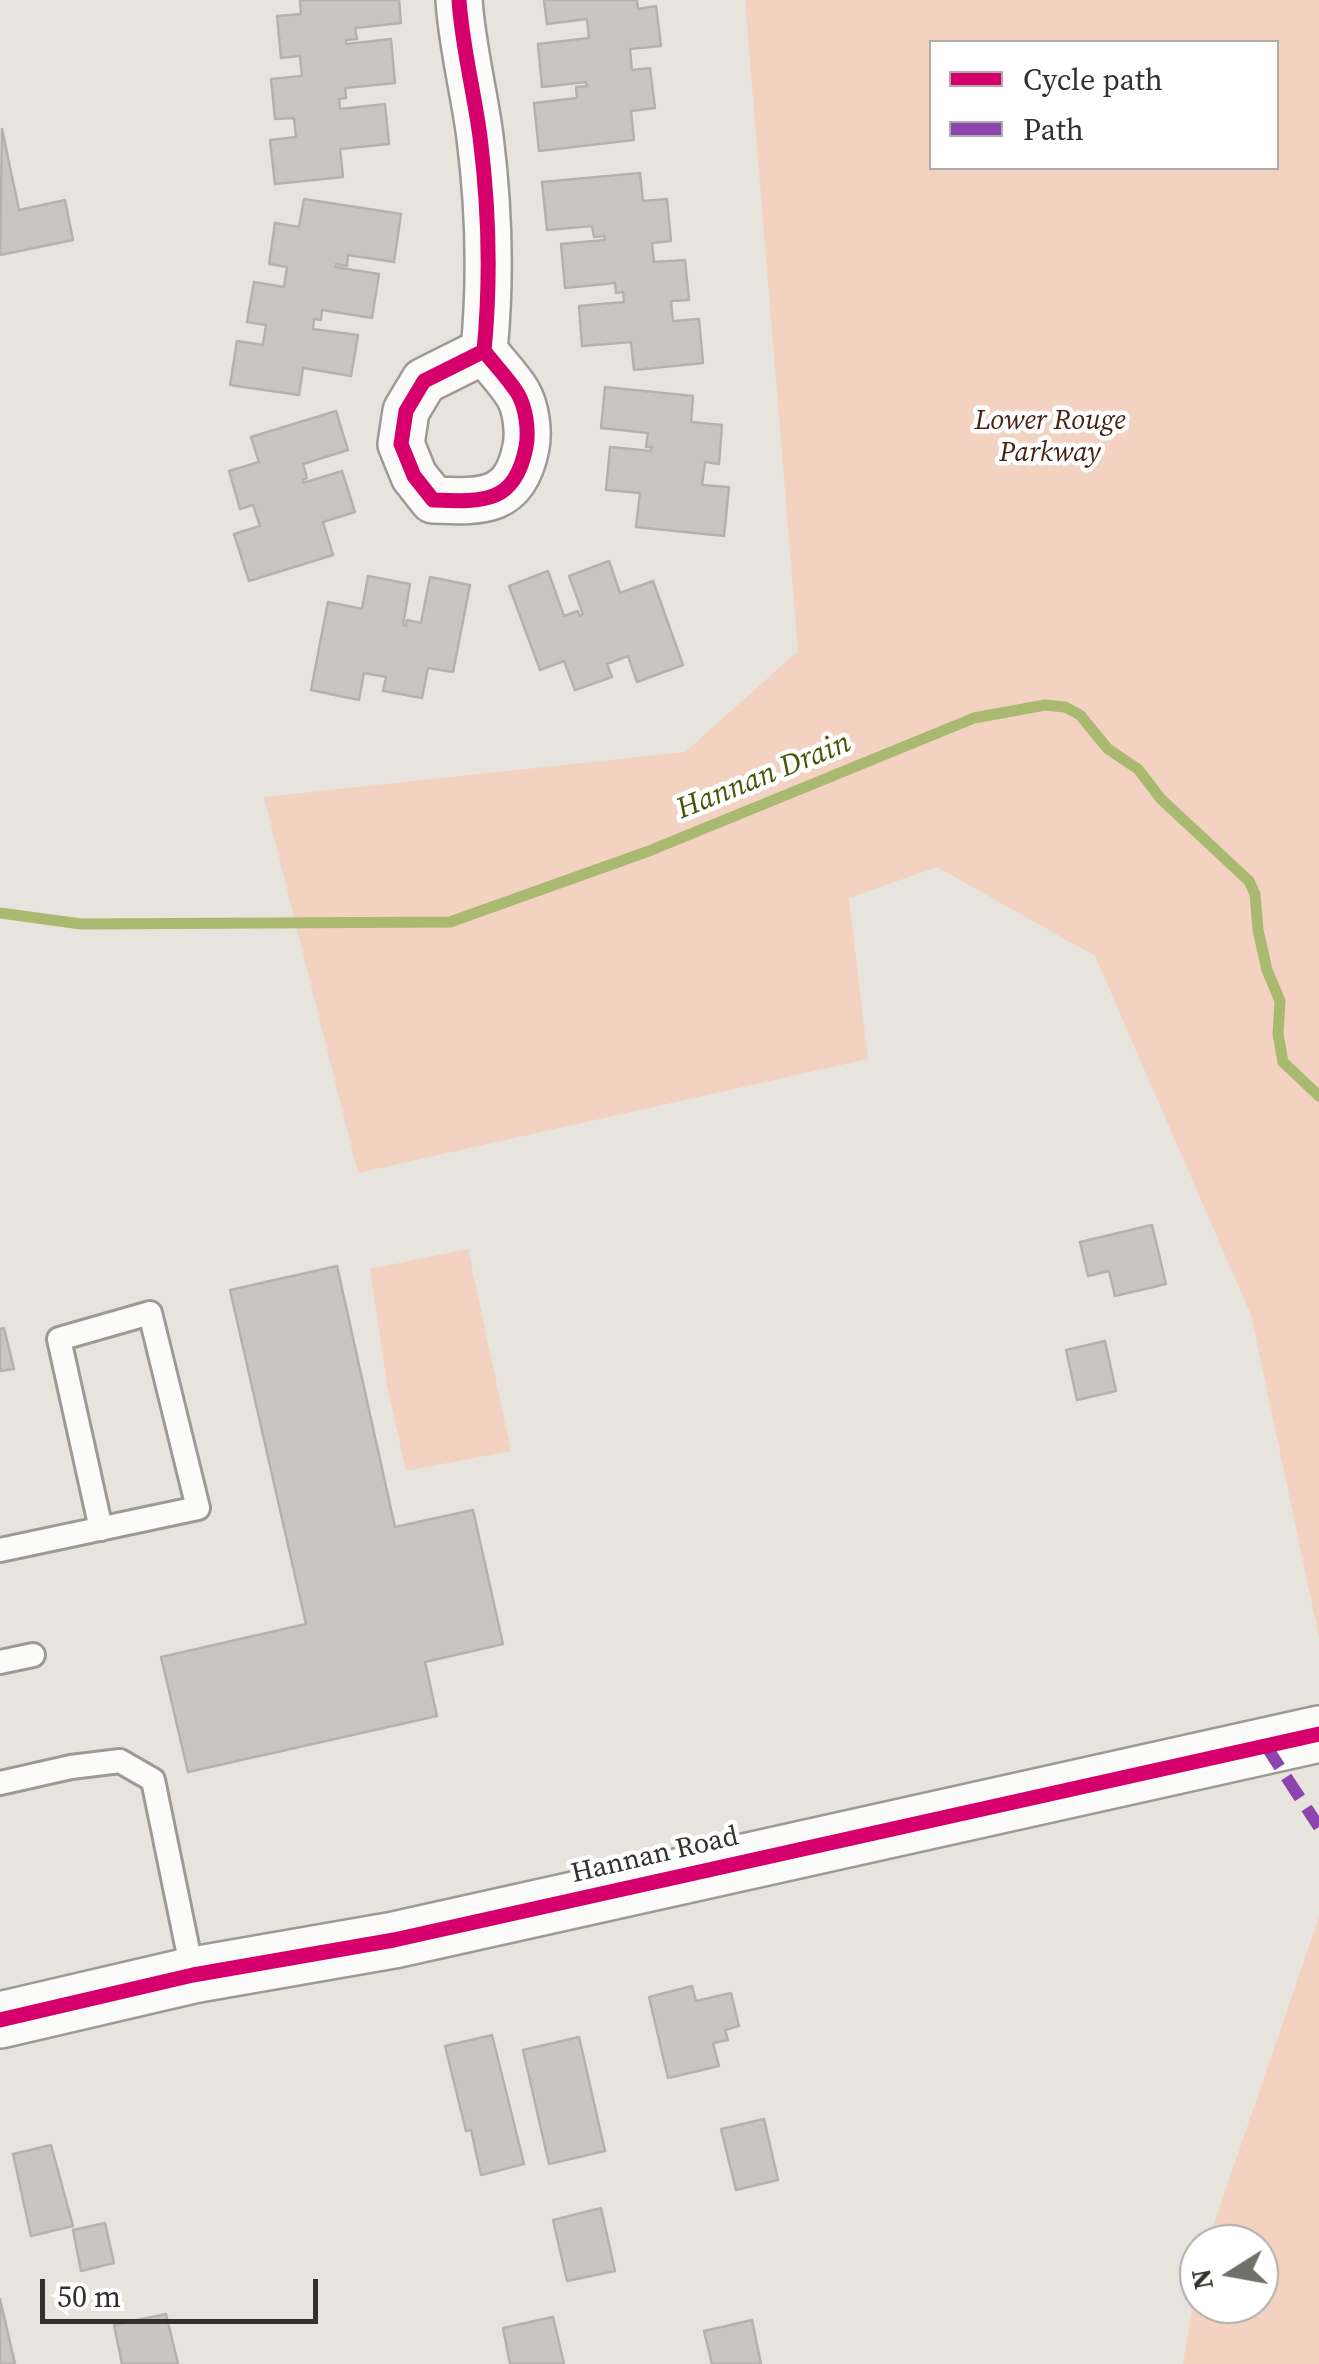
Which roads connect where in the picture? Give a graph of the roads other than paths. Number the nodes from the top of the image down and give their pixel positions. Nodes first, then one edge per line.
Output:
1 (459, 0) edge
2 (484, 351) dead end
3 (101, 1529) junction
4 (0, 1550) edge
5 (33, 1656) dead end
6 (0, 1662) edge
7 (1319, 1734) edge
8 (0, 1783) edge
9 (193, 1975) junction
10 (0, 2020) edge

1 - 2 street
3 - 3 lane
3 - 4 lane
5 - 6 lane
7 - 9 street, Hannan Road
8 - 9 lane
9 - 10 street, Hannan Road

